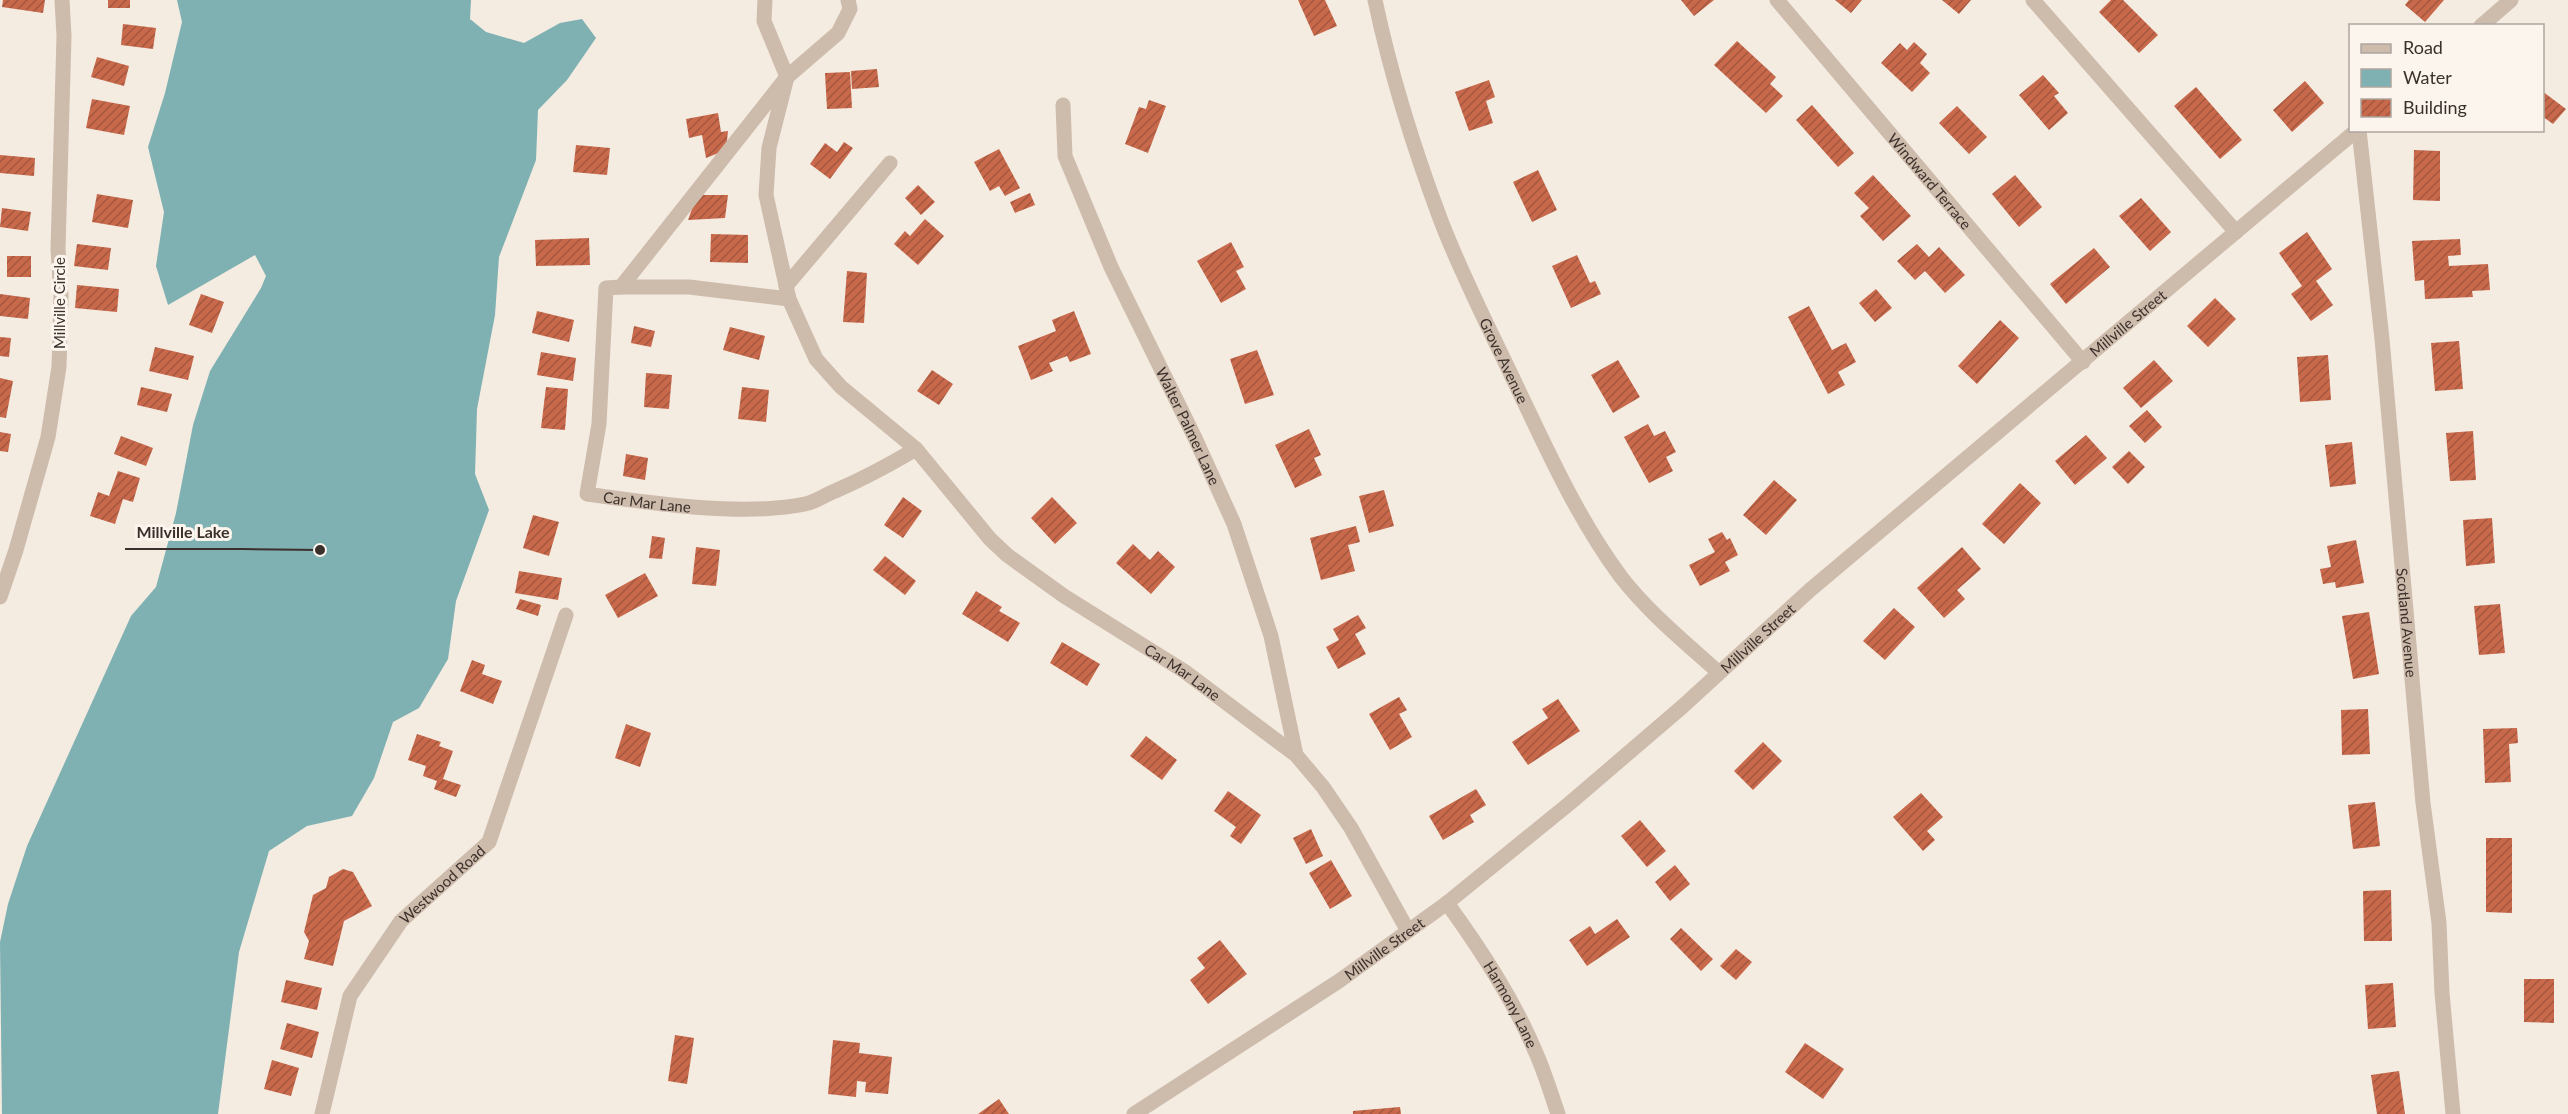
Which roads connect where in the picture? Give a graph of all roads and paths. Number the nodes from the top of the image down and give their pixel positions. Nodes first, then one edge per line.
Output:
1 (62, 0) edge
2 (765, 0) edge
3 (848, 0) edge
4 (1375, 0) edge
5 (1777, 0) edge
6 (2033, 0) edge
7 (2511, 0) edge
8 (2483, 24) edge
9 (787, 77) junction
10 (1063, 105) dead end
11 (2356, 132) edge
12 (2358, 132) edge
13 (890, 163) dead end
14 (2236, 232) junction
15 (621, 287) junction
16 (787, 292) junction
17 (2083, 363) junction
18 (916, 449) junction
19 (0, 597) edge
20 (566, 615) dead end
21 (1718, 672) junction
22 (1296, 755) junction
23 (1447, 903) junction
24 (1408, 931) junction
25 (322, 1114) edge
26 (1134, 1114) edge
27 (1558, 1114) edge
28 (2453, 1114) edge

1 - 19 street, Millville Circle
2 - 9 street
3 - 9 street, Car Mar Lane
4 - 21 street, Grove Avenue
5 - 17 street, Windward Terrace
6 - 14 street
7 - 8 street
9 - 15 street, Car Mar Lane
9 - 16 street, Car Mar Lane
10 - 22 street, Walter Palmer Lane
11 - 14 street, Millville Street
12 - 28 street, Scotland Avenue
13 - 16 street
14 - 17 street, Millville Street
15 - 16 street
15 - 18 street, Car Mar Lane
16 - 18 street, Car Mar Lane
17 - 21 street, Millville Street
18 - 22 street, Car Mar Lane
20 - 25 street, Westwood Road
21 - 23 street, Millville Street
22 - 24 street, Car Mar Lane
23 - 24 street, Millville Street
23 - 27 street, Harmony Lane
24 - 26 street, Millville Street

